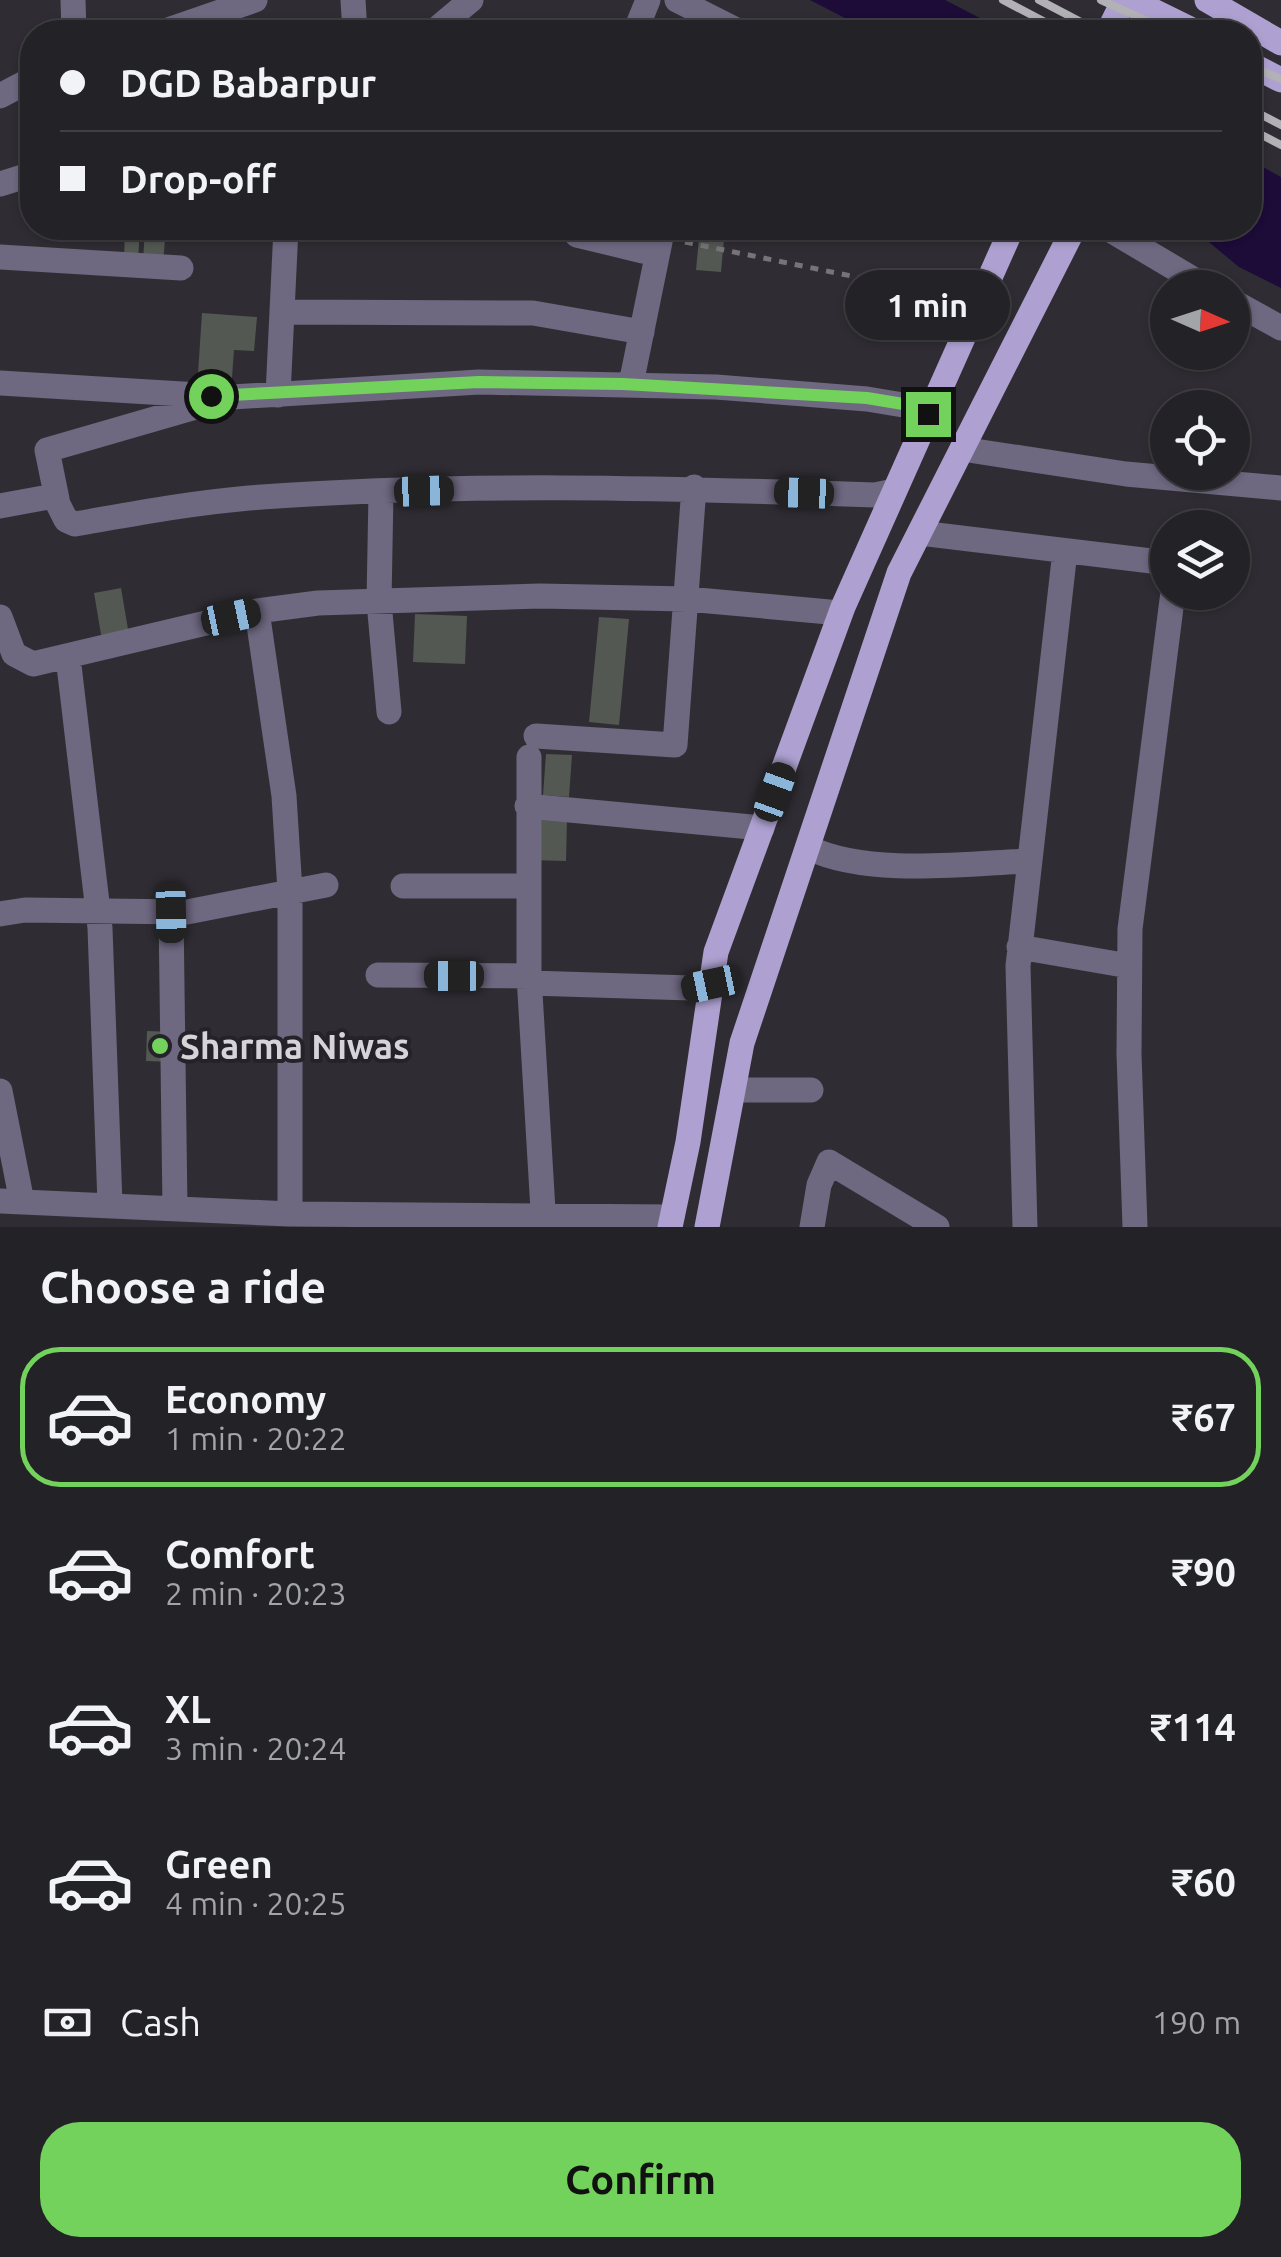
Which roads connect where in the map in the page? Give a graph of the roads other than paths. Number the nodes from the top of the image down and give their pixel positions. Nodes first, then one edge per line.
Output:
1 (255, 0) edge
2 (471, 0) edge
3 (677, 0) edge
4 (1128, 0) edge
5 (1206, 0) edge
6 (214, 7) edge
7 (187, 20) edge
8 (447, 20) edge
9 (716, 20) edge
10 (1168, 20) edge
11 (1241, 20) edge
12 (1, 95) edge
13 (0, 118) edge
14 (285, 240) edge
15 (606, 240) edge
16 (657, 240) edge
17 (660, 240) edge
18 (1007, 240) edge
19 (1068, 240) edge
20 (1127, 240) edge
21 (0, 257) edge
22 (181, 268) dead end
23 (1178, 270) edge
24 (1250, 311) edge
25 (282, 312) junction
26 (1281, 328) edge
27 (642, 332) junction
28 (0, 384) edge
29 (632, 384) junction
30 (278, 395) junction
31 (232, 397) junction
32 (928, 414) junction
33 (962, 449) junction
34 (694, 486) junction
35 (1281, 488) edge
36 (894, 491) junction
37 (380, 492) junction
38 (57, 499) junction
39 (0, 506) edge
40 (920, 532) junction
41 (1064, 551) junction
42 (1150, 561) edge
43 (687, 599) junction
44 (380, 602) junction
45 (1171, 610) edge
46 (257, 611) junction
47 (840, 613) junction
48 (0, 617) edge
49 (68, 656) junction
50 (389, 712) dead end
51 (527, 806) junction
52 (762, 828) junction
53 (809, 848) junction
54 (1027, 861) junction
55 (326, 885) dead end
56 (403, 886) dead end
57 (527, 886) junction
58 (290, 891) junction
59 (98, 910) junction
60 (171, 913) junction
61 (0, 914) edge
62 (1020, 947) junction
63 (1129, 966) junction
64 (378, 975) dead end
65 (530, 980) junction
66 (711, 984) junction
67 (733, 1090) junction
68 (810, 1090) dead end
69 (0, 1091) edge
70 (11, 1202) edge
71 (175, 1208) junction
72 (123, 1212) edge
73 (209, 1218) edge
74 (273, 1218) edge
75 (434, 1222) edge
76 (544, 1222) edge
77 (671, 1222) edge
78 (707, 1227) edge
79 (812, 1227) edge
80 (937, 1227) edge
81 (1025, 1227) edge
82 (1135, 1227) edge

1 - 6 street
2 - 8 street
3 - 9 street
4 - 10 main road
5 - 11 main road
6 - 7 street
12 - 13 street
14 - 25 street
15 - 16 street
17 - 27 street
18 - 32 main road
19 - 33 main road
20 - 23 street
21 - 22 street
24 - 26 street
25 - 27 street
25 - 30 street
27 - 29 street
28 - 31 street
29 - 30 street
29 - 32 street
30 - 31 street
31 - 38 street
32 - 36 main road
33 - 35 street
33 - 40 main road
34 - 36 street
34 - 37 street
34 - 43 street
36 - 47 main road
37 - 38 street
37 - 44 street
38 - 39 street
40 - 41 street
40 - 53 main road
41 - 42 street
41 - 54 street
43 - 44 street
43 - 47 street
43 - 51 street
44 - 46 street
44 - 50 street
45 - 63 street
46 - 49 street
46 - 58 street
47 - 52 main road
48 - 49 street
49 - 59 street
51 - 52 street
51 - 57 street
52 - 66 main road
53 - 54 street
53 - 67 main road
54 - 62 street
55 - 58 street
56 - 57 street
57 - 65 street
58 - 60 street
58 - 74 street
59 - 60 street
59 - 61 street
59 - 72 street
60 - 71 street
62 - 63 street
62 - 81 street
63 - 82 street
64 - 65 street
65 - 66 street
65 - 76 street
66 - 77 main road
67 - 68 street
67 - 78 main road
69 - 70 street
70 - 72 street
71 - 72 street
71 - 73 street
73 - 74 street
74 - 75 street
75 - 76 street
76 - 77 street
79 - 80 street

